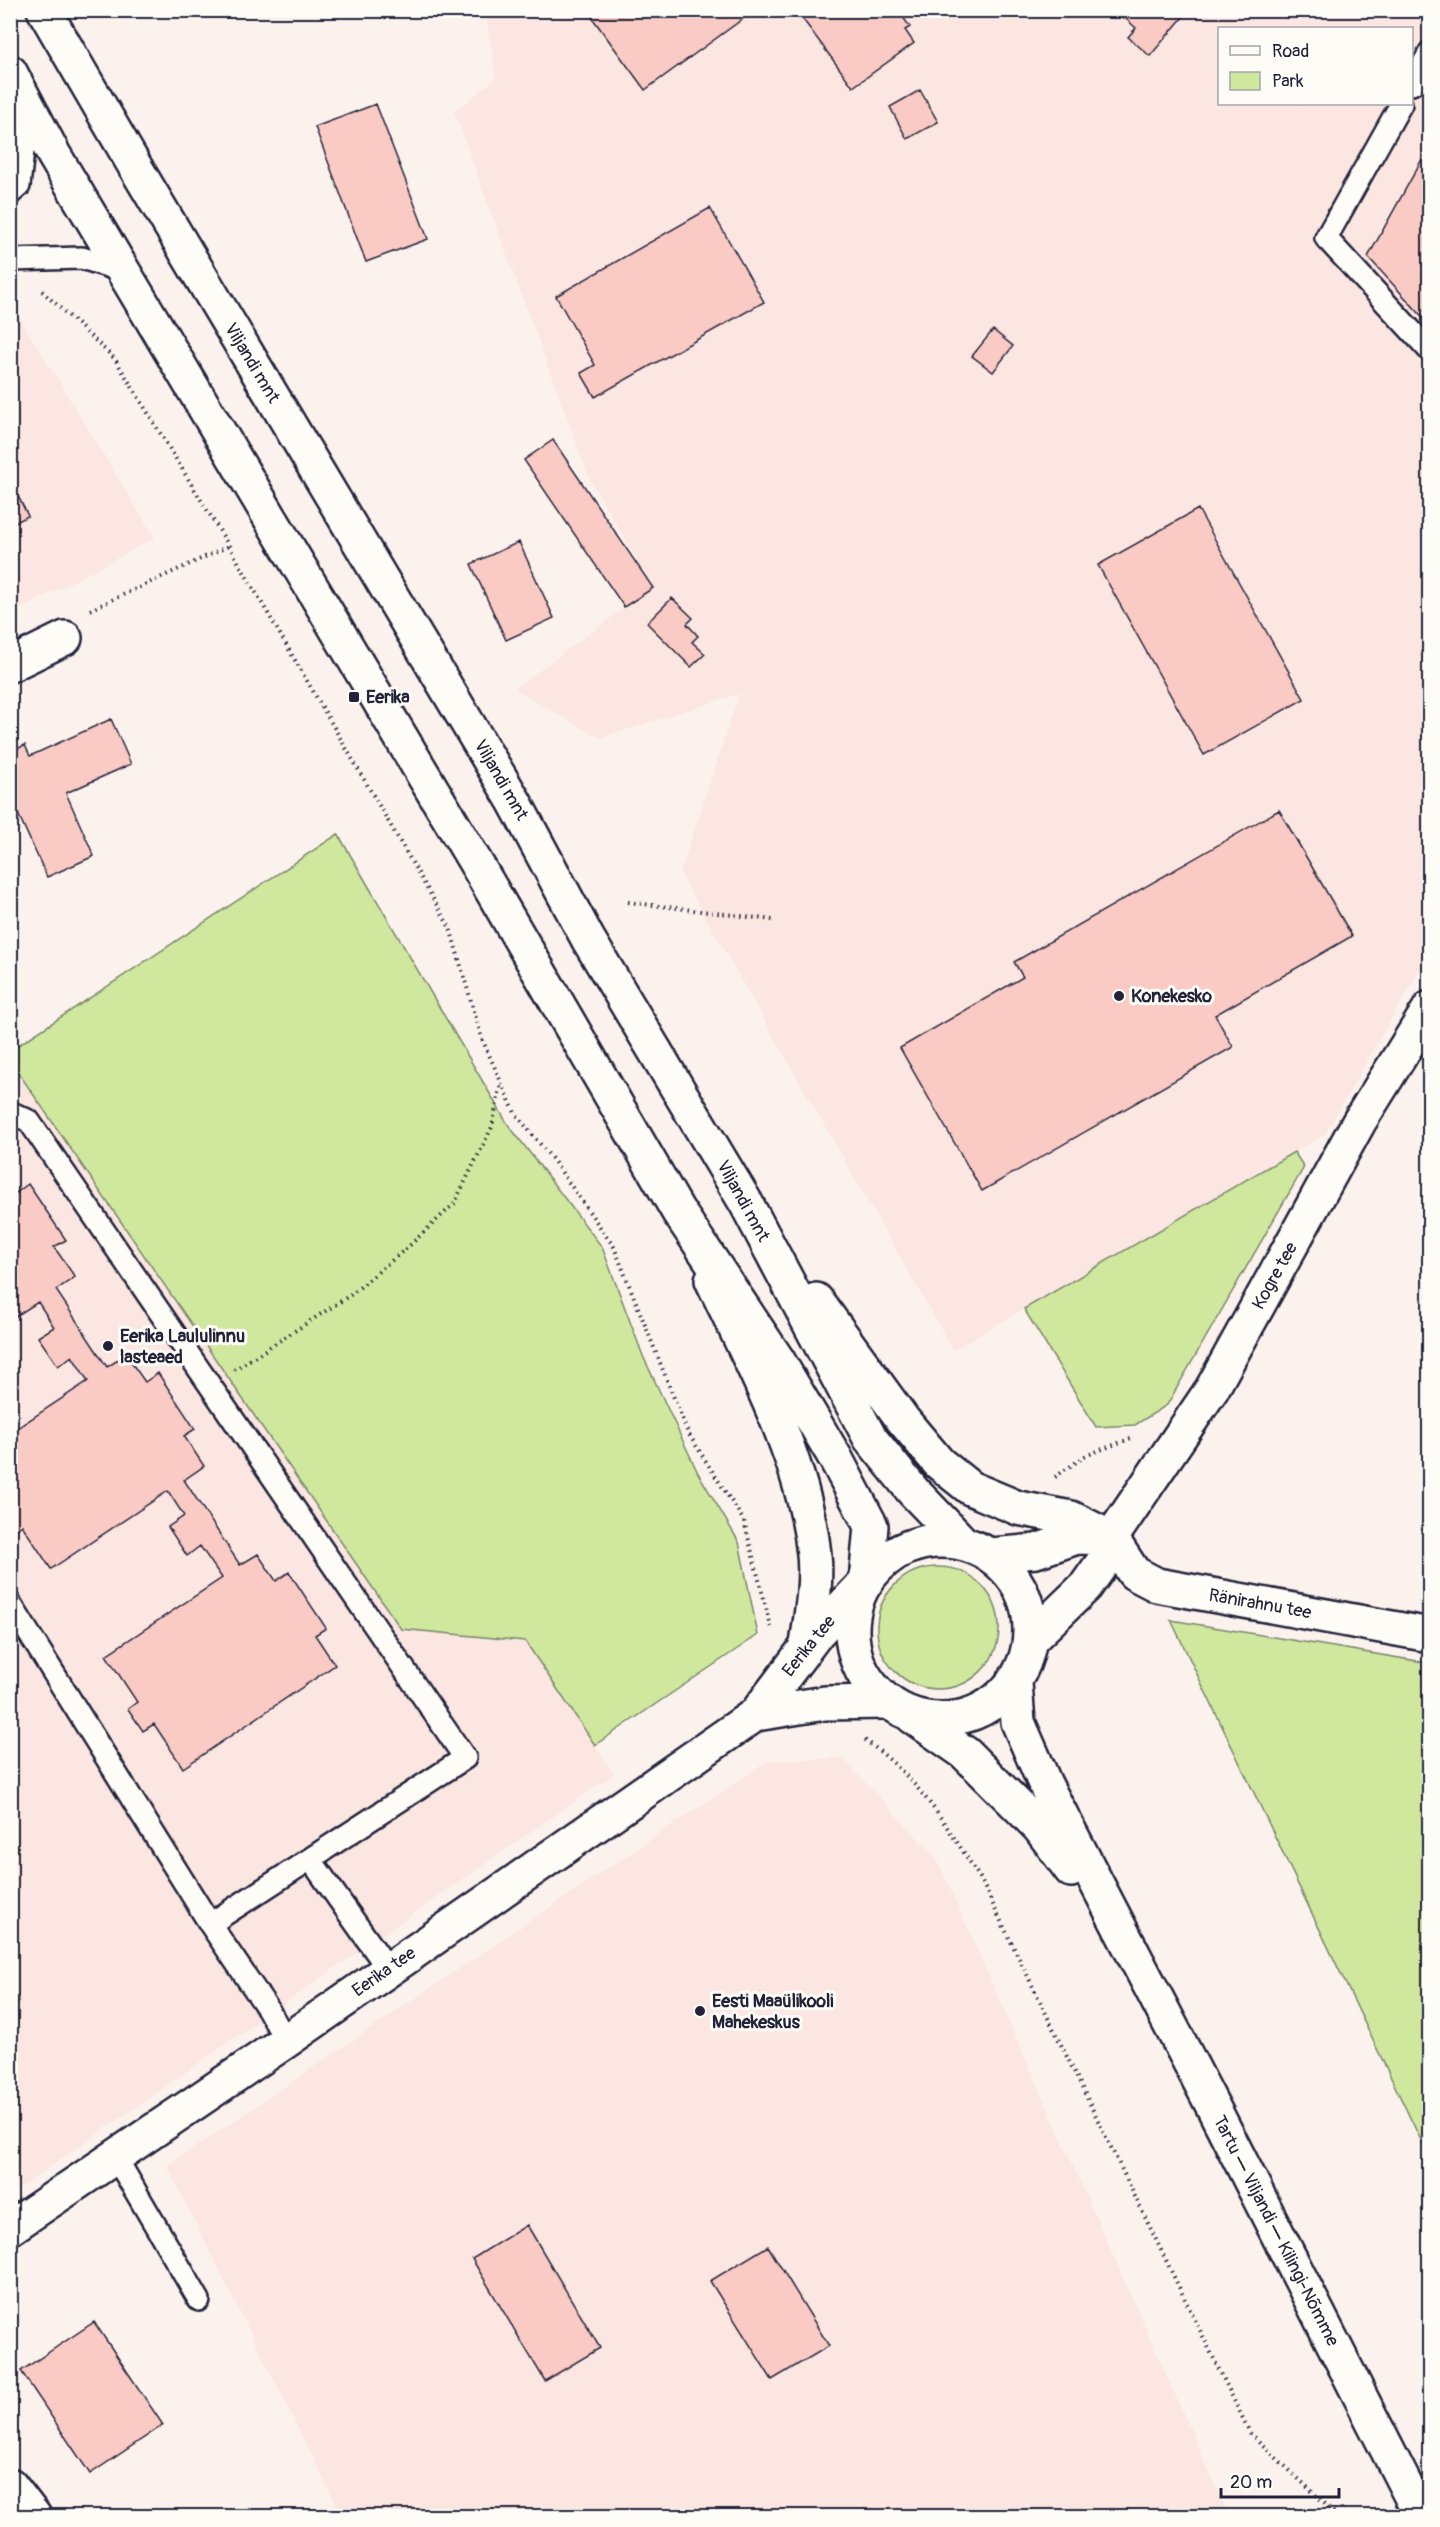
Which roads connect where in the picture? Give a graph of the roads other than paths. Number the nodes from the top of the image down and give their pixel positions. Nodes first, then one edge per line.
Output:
1 (44, 10) edge
2 (1430, 52) edge
3 (10, 72) edge
4 (1413, 82) edge
5 (28, 105) junction
6 (1400, 105) edge
7 (10, 194) edge
8 (14, 260) edge
9 (123, 271) junction
10 (1430, 351) edge
11 (65, 638) road end
12 (10, 665) edge
13 (1430, 1008) edge
14 (10, 1112) edge
15 (746, 1203) junction
16 (678, 1211) junction
17 (1111, 1538) junction
18 (977, 1549) junction
19 (866, 1582) junction
20 (10, 1603) edge
21 (1430, 1635) edge
22 (1031, 1639) junction
23 (801, 1654) junction
24 (1015, 1683) junction
25 (899, 1709) junction
26 (756, 1714) junction
27 (311, 1860) junction
28 (210, 1924) junction
29 (1128, 1946) junction
30 (387, 1969) junction
31 (286, 2041) junction
32 (115, 2156) junction
33 (10, 2228) edge
34 (199, 2300) dead end
35 (10, 2485) edge
36 (34, 2517) edge
37 (1421, 2517) edge

1 - 15 main road, Viljandi mnt
2 - 4 lane
3 - 5 main road
5 - 7 lane
5 - 9 main road
6 - 10 lane
8 - 9 lane
9 - 16 main road
11 - 12 main road
13 - 17 main road, Kogre tee
14 - 27 lane
15 - 17 main road
15 - 18 main road, Viljandi mnt
16 - 19 main road
16 - 23 main road
17 - 18 main road
17 - 21 main road, Ränirahnu tee
17 - 22 main road, Kogre tee
18 - 19 main road
18 - 22 main road
19 - 23 main road, Eerika tee
19 - 25 main road
20 - 28 lane
22 - 24 main road
23 - 26 main road, Eerika tee
24 - 25 main road
24 - 29 main road, Tartu — Viljandi — Kilingi-Nõmme
25 - 26 main road, Eerika tee
25 - 29 main road, Tartu — Viljandi — Kilingi-Nõmme
26 - 30 main road, Eerika tee
27 - 28 lane
27 - 30 lane
28 - 31 lane
29 - 37 main road, Tartu — Viljandi — Kilingi-Nõmme
30 - 31 main road, Eerika tee
31 - 32 main road, Eerika tee
32 - 33 main road, Eerika tee
32 - 34 lane
35 - 36 main road

